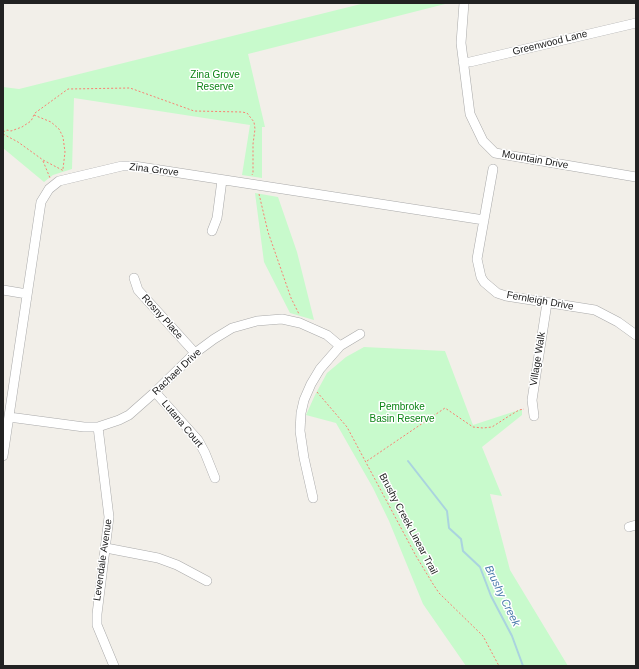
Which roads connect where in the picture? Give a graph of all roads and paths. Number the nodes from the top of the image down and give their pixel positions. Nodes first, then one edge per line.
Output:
1 (464, 3) edge
2 (636, 22) edge
3 (463, 62) junction
4 (33, 115) junction
5 (11, 131) junction
6 (3, 133) edge
7 (9, 137) junction
8 (43, 160) junction
9 (493, 169) dead end
10 (63, 170) junction
11 (76, 176) junction
12 (636, 177) edge
13 (222, 180) junction
14 (250, 184) junction
15 (53, 185) junction
16 (484, 220) junction
17 (212, 231) dead end
18 (134, 278) dead end
19 (3, 290) edge
20 (27, 294) junction
21 (547, 303) junction
22 (300, 323) junction
23 (360, 334) dead end
24 (636, 335) edge
25 (340, 346) junction
26 (195, 353) junction
27 (311, 384) junction
28 (155, 392) junction
29 (519, 410) dead end
30 (9, 416) junction
31 (534, 416) dead end
32 (98, 427) junction
33 (3, 456) edge
34 (366, 461) junction
35 (215, 478) dead end
36 (313, 498) dead end
37 (106, 548) junction
38 (207, 581) dead end
39 (114, 666) edge
40 (499, 666) edge

1 - 3 street, Mountain Drive
2 - 3 street, Greenwood Lane
3 - 12 street, Mountain Drive
4 - 5 path
4 - 10 path
4 - 14 path
5 - 6 path
5 - 7 path
6 - 7 path
7 - 8 path
8 - 10 path
8 - 15 path
9 - 16 street, Fernleigh Drive
10 - 11 path
11 - 13 street, Zina Grove
11 - 15 street, Zina Grove
13 - 14 street, Zina Grove
13 - 17 street
14 - 16 street, Zina Grove
14 - 22 path
15 - 20 street
16 - 21 street, Fernleigh Drive
18 - 26 street, Rosny Place
19 - 20 street
20 - 30 street
21 - 24 street, Fernleigh Drive
21 - 31 street, Village Walk
22 - 25 street, Rachael Drive
22 - 26 street, Rachael Drive
23 - 25 street
25 - 27 street
26 - 28 street, Rachael Drive
27 - 34 path, Brushy Creek Linear Trail
27 - 36 street
28 - 32 street, Rachael Drive
28 - 35 street, Lutana Court
29 - 34 path
30 - 32 street, Rachael Drive
30 - 33 street
32 - 37 street, Levendale Avenue
34 - 40 path, Brushy Creek Linear Trail
37 - 38 street
37 - 39 street, Levendale Avenue

